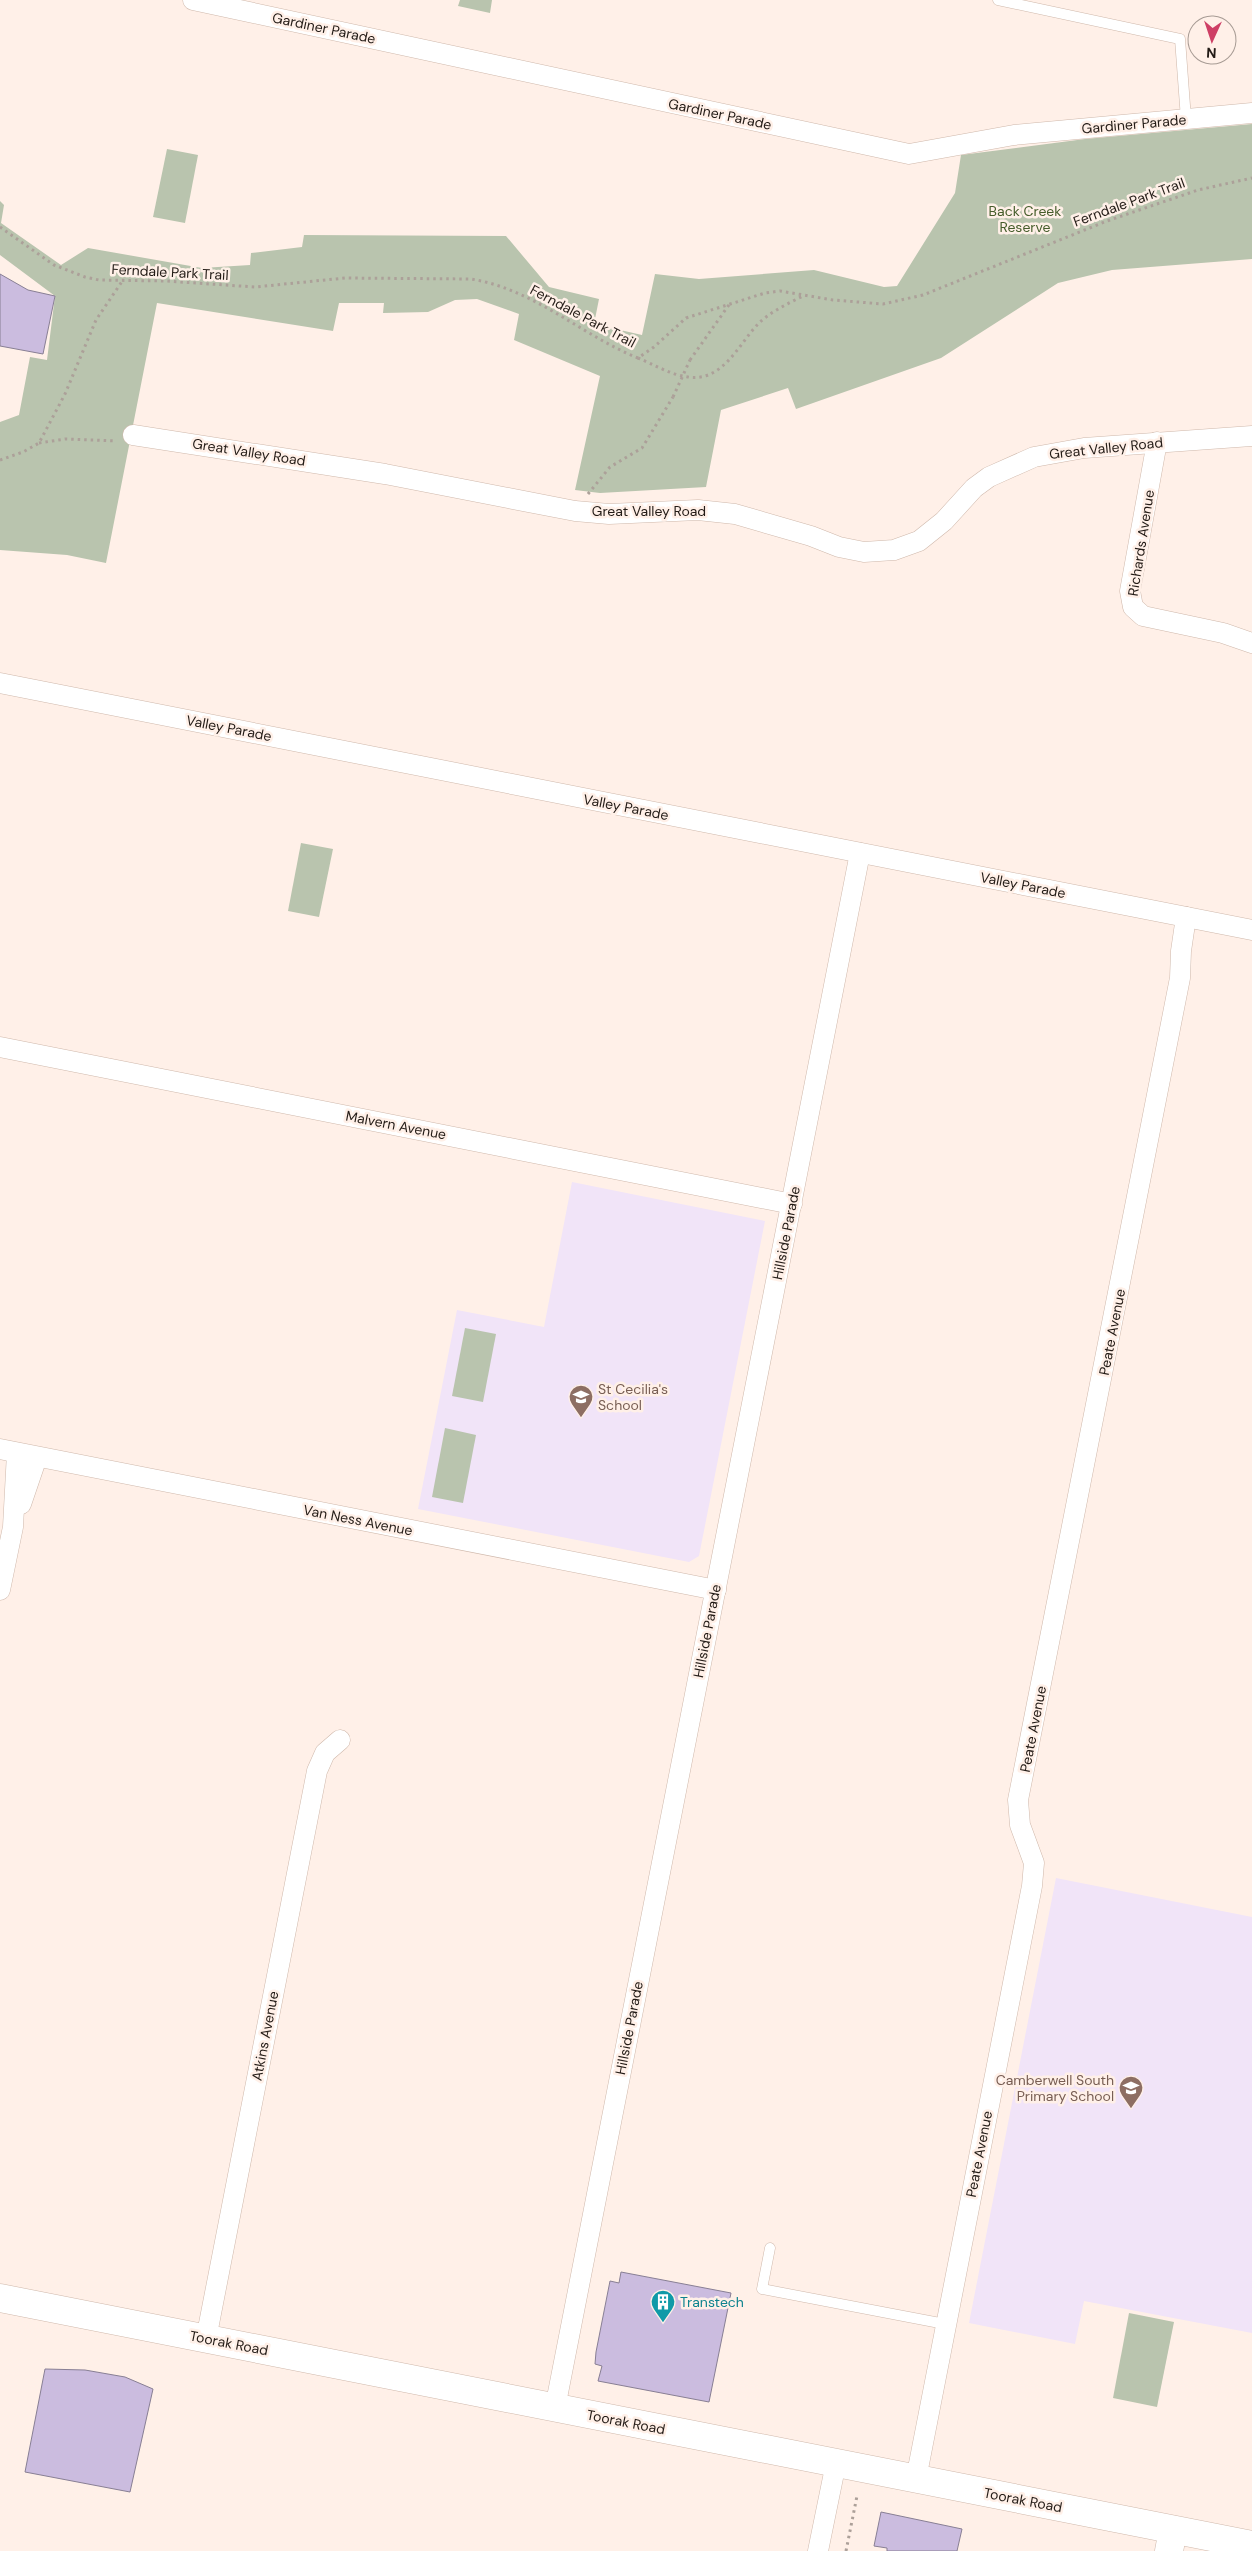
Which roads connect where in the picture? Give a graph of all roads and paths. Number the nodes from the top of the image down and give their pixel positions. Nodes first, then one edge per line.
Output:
1 (193, 0) edge
2 (998, 0) edge
3 (1252, 113) edge
4 (1186, 119) junction
5 (1252, 178) edge
6 (0, 227) edge
7 (123, 280) junction
8 (803, 295) junction
9 (731, 302) junction
10 (638, 358) junction
11 (133, 435) joint
12 (1252, 436) edge
13 (39, 442) junction
14 (1157, 442) junction
15 (0, 460) edge
16 (575, 511) junction
17 (1252, 643) edge
18 (0, 683) edge
19 (860, 853) junction
20 (1193, 919) junction
21 (1252, 930) edge
22 (0, 1047) edge
23 (792, 1204) junction
24 (8, 1451) edge
25 (37, 1457) junction
26 (13, 1527) junction
27 (0, 1590) edge
28 (716, 1590) junction
29 (340, 1740) dead end
30 (770, 2248) dead end
31 (0, 2298) edge
32 (945, 2324) junction
33 (206, 2339) junction
34 (555, 2408) junction
35 (836, 2464) junction
36 (916, 2479) junction
37 (857, 2496) dead end
38 (1171, 2540) edge
39 (1252, 2545) edge
40 (818, 2551) edge
41 (846, 2551) edge

1 - 4 street, Gardiner Parade
2 - 4 lane
3 - 4 street, Gardiner Parade
5 - 8 path, Ferndale Park Trail
6 - 7 path, Ferndale Park Trail
7 - 10 path, Ferndale Park Trail
7 - 13 path
8 - 9 path, Ferndale Park Trail
8 - 10 path
9 - 10 path, Ferndale Park Trail
9 - 16 path, bridge
11 - 13 path
11 - 16 street, Great Valley Road
12 - 14 street, Great Valley Road
13 - 15 path
14 - 16 street, Great Valley Road
14 - 17 street, Richards Avenue
18 - 19 street, Valley Parade
19 - 20 street, Valley Parade
19 - 23 street, Hillside Parade
20 - 21 street, Valley Parade
20 - 32 street, Peate Avenue
22 - 23 street, Malvern Avenue
23 - 28 street, Hillside Parade
24 - 25 street, Van Ness Avenue
24 - 26 street
25 - 26 street
25 - 28 street, Van Ness Avenue
26 - 27 street
28 - 34 street, Hillside Parade
29 - 33 street, Atkins Avenue
30 - 32 lane
31 - 33 highway, Toorak Road
32 - 36 street, Peate Avenue
33 - 34 highway, Toorak Road
34 - 35 highway, Toorak Road
35 - 36 highway, Toorak Road
35 - 40 street
36 - 38 highway, Toorak Road
37 - 41 path
38 - 39 highway, Toorak Road

